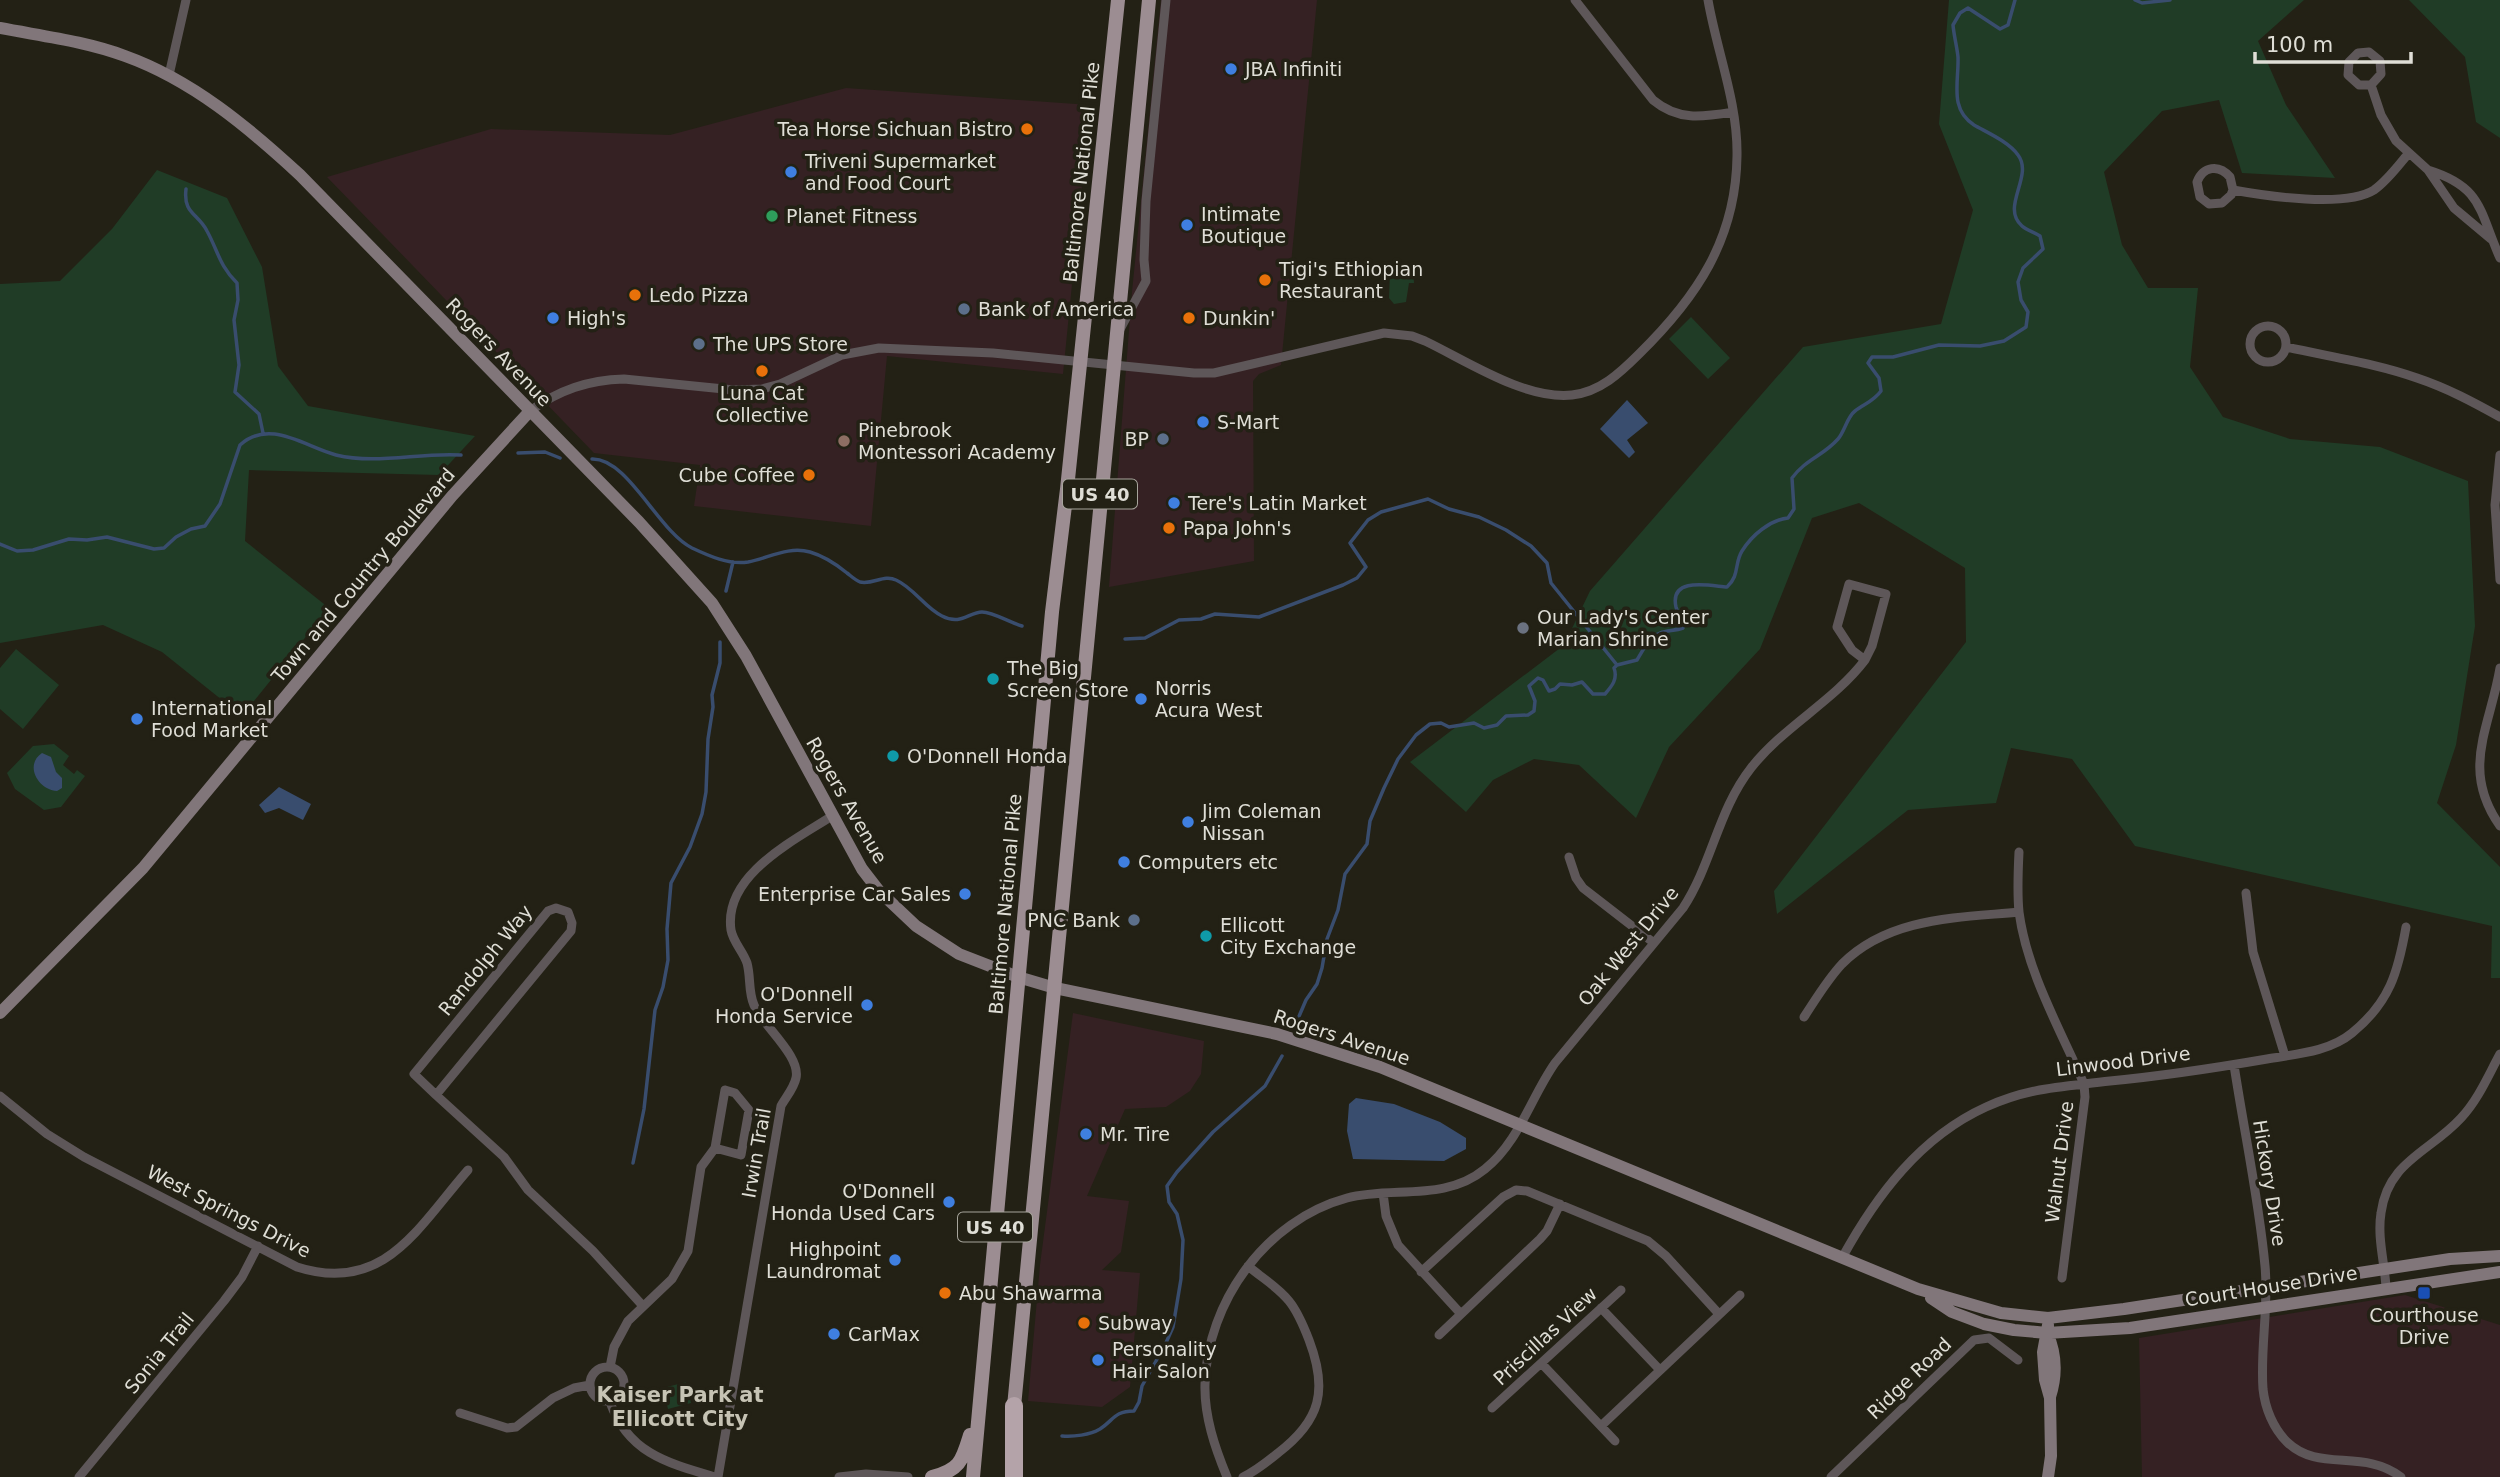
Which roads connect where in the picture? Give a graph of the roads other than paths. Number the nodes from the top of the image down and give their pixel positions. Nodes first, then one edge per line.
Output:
1 (187, 0) edge
2 (1118, 0) edge
3 (1149, 0) edge
4 (1166, 0) edge
5 (1575, 0) edge
6 (1709, 0) edge
7 (0, 28) edge
8 (169, 75) junction
9 (2371, 85) dead end
10 (1733, 112) junction
11 (2408, 154) junction
12 (2428, 170) junction
13 (2233, 190) junction
14 (2491, 239) junction
15 (2500, 258) edge
16 (1118, 333) junction
17 (2286, 347) junction
18 (1080, 362) junction
19 (1114, 365) junction
20 (530, 411) junction
21 (2500, 417) edge
22 (2500, 456) edge
23 (2500, 580) edge
24 (1865, 660) junction
25 (2500, 668) edge
26 (832, 816) junction
27 (2500, 826) edge
28 (2019, 852) dead end
29 (1569, 857) dead end
30 (2246, 893) dead end
31 (2019, 912) junction
32 (2406, 927) dead end
33 (1654, 943) junction
34 (1018, 977) junction
35 (1055, 988) junction
36 (0, 1013) edge
37 (1804, 1017) dead end
38 (2500, 1054) edge
39 (2285, 1056) junction
40 (2234, 1065) junction
41 (2084, 1084) junction
42 (436, 1094) junction
43 (0, 1096) edge
44 (1520, 1127) junction
45 (715, 1148) junction
46 (468, 1170) dead end
47 (1383, 1193) junction
48 (1560, 1204) junction
49 (258, 1246) junction
50 (2500, 1256) edge
51 (1842, 1258) junction
52 (1248, 1266) junction
53 (2385, 1269) junction
54 (1421, 1272) junction
55 (2498, 1273) edge
56 (2062, 1278) dead end
57 (2266, 1287) junction
58 (2386, 1288) junction
59 (1918, 1289) junction
60 (1620, 1290) dead end
61 (1740, 1295) dead end
62 (643, 1306) junction
63 (2265, 1306) junction
64 (1601, 1308) junction
65 (1461, 1314) junction
66 (1719, 1314) junction
67 (2048, 1318) junction
68 (2047, 1333) junction
69 (1439, 1335) dead end
70 (2018, 1360) dead end
71 (1542, 1363) junction
72 (610, 1367) junction
73 (1659, 1369) junction
74 (590, 1385) junction
75 (610, 1402) junction
76 (1014, 1406) junction
77 (979, 1407) junction
78 (1492, 1408) dead end
79 (460, 1413) dead end
80 (1601, 1426) junction
81 (1615, 1441) dead end
82 (79, 1477) edge
83 (716, 1477) edge
84 (839, 1477) edge
85 (908, 1477) edge
86 (932, 1477) edge
87 (973, 1477) edge
88 (1007, 1477) edge
89 (1014, 1477) edge
90 (1227, 1477) edge
91 (1243, 1477) edge
92 (1831, 1477) edge
93 (2048, 1477) edge
94 (2401, 1477) edge

1 - 8 street
2 - 18 main road, Baltimore National Pike / US 40
3 - 16 main road, US 40
4 - 16 street
5 - 10 street
6 - 10 street
7 - 8 main road, Rogers Avenue
8 - 20 main road, Rogers Avenue
9 - 11 street
10 - 19 street
11 - 12 street
11 - 13 street
12 - 14 street
12 - 14 street
13 - 13 street
14 - 15 street
16 - 19 main road, US 40
17 - 17 street
17 - 21 street
18 - 19 street
18 - 20 street
18 - 34 main road, Baltimore National Pike / US 40
19 - 35 main road, US 40
20 - 26 main road, Rogers Avenue
20 - 36 main road, Town and Country Boulevard
22 - 23 street
24 - 24 street, Oak West Drive
24 - 33 street, Oak West Drive
25 - 27 street
26 - 34 main road, Rogers Avenue
26 - 83 street, Irwin Trail
28 - 31 street, Walnut Drive
29 - 33 street
30 - 39 street
31 - 37 street
31 - 41 street, Walnut Drive
32 - 39 street, Linwood Drive
33 - 44 street, Oak West Drive
34 - 35 main road, Rogers Avenue
34 - 77 main road, Baltimore National Pike / US 40
35 - 44 main road, Rogers Avenue
35 - 76 main road, US 40
38 - 53 street
39 - 40 street, Linwood Drive
40 - 41 street, Linwood Drive
40 - 57 street, Hickory Drive
41 - 51 street, Linwood Drive
41 - 56 street, Walnut Drive
42 - 42 street, Randolph Way
42 - 62 street, Randolph Way
43 - 49 street, West Springs Drive
44 - 47 street, Oak West Drive
44 - 51 main road, Rogers Avenue
45 - 45 street
45 - 62 street
46 - 49 street, West Springs Drive
47 - 52 street, Oak West Drive
47 - 54 street
48 - 54 street
48 - 65 street
48 - 66 street
49 - 82 street, Sonia Trail
50 - 53 main road, Court House Drive
51 - 59 main road, Rogers Avenue
52 - 90 street, Oak West Drive
52 - 91 street
53 - 57 main road, Court House Drive
53 - 58 street
54 - 65 street
55 - 58 main road, Court House Drive
57 - 63 street, Hickory Drive
57 - 67 main road, Court House Drive
58 - 63 main road, Court House Drive
59 - 67 main road, Rogers Avenue
59 - 68 main road, Rogers Avenue
60 - 64 street, Priscillas View
61 - 66 street
62 - 72 street
63 - 68 main road, Court House Drive
63 - 94 street, Hickory Drive
64 - 71 street, Priscillas View
64 - 73 street
65 - 69 street
66 - 73 street
67 - 68 main road
68 - 93 main road
70 - 92 street, Ridge Road
71 - 78 street, Priscillas View
71 - 80 street
72 - 74 street
72 - 75 street
73 - 80 street
74 - 75 street
74 - 79 street
75 - 83 street
76 - 88 main road, US 40
76 - 89 highway
77 - 86 main road
77 - 87 main road, Baltimore National Pike / US 40
80 - 81 street
84 - 85 street

